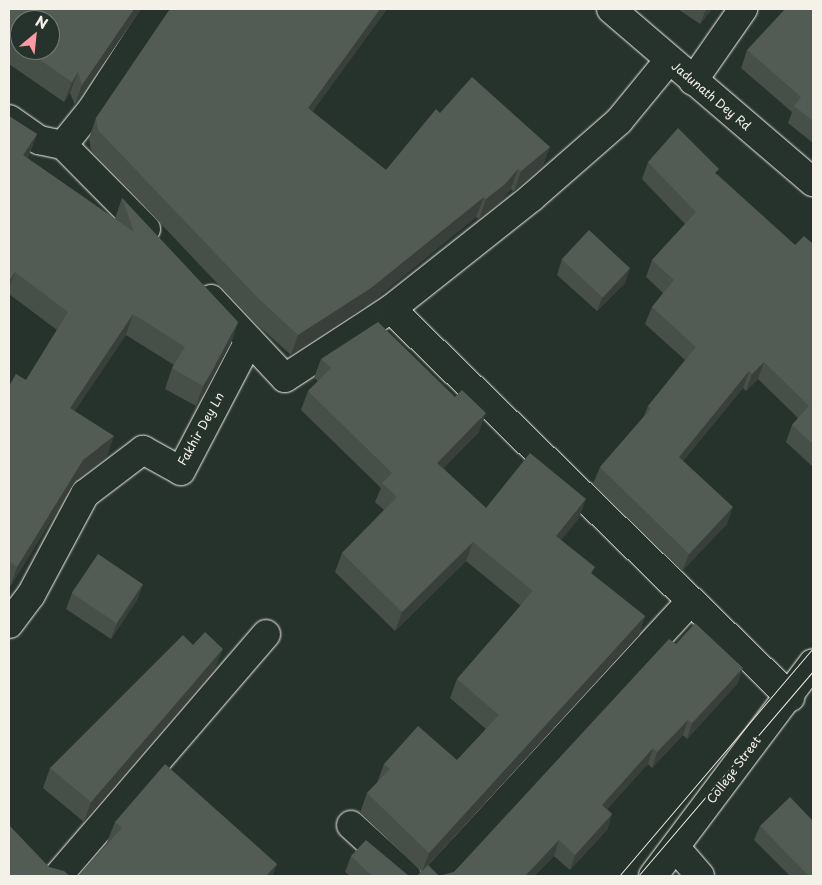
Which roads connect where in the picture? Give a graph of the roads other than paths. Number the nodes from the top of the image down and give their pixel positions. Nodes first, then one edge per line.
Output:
1 (157, 9) edge
2 (612, 9) edge
3 (743, 9) edge
4 (669, 60) junction
5 (692, 81) junction
6 (9, 120) edge
7 (63, 144) junction
8 (813, 182) edge
9 (161, 245) edge
10 (195, 282) edge
11 (391, 309) junction
12 (249, 341) junction
13 (691, 601) junction
14 (9, 624) edge
15 (266, 634) dead end
16 (813, 663) edge
17 (790, 697) junction
18 (350, 825) dead end
19 (675, 847) junction
20 (58, 876) edge
21 (407, 876) edge
22 (437, 876) edge
23 (653, 876) edge
24 (700, 876) edge

1 - 7 street
2 - 4 street, Jadunath Dey Rd
3 - 5 street
4 - 5 street, Jadunath Dey Rd
4 - 11 street
5 - 8 street, Jadunath Dey Rd
6 - 7 street
7 - 9 street
10 - 12 street
11 - 12 street
11 - 13 street
12 - 14 street, Fakhir Dey Ln
13 - 17 street
13 - 22 street
15 - 20 street
16 - 17 street, College Street
17 - 19 street, College Street
18 - 21 street
19 - 23 street, College Street
19 - 24 street

